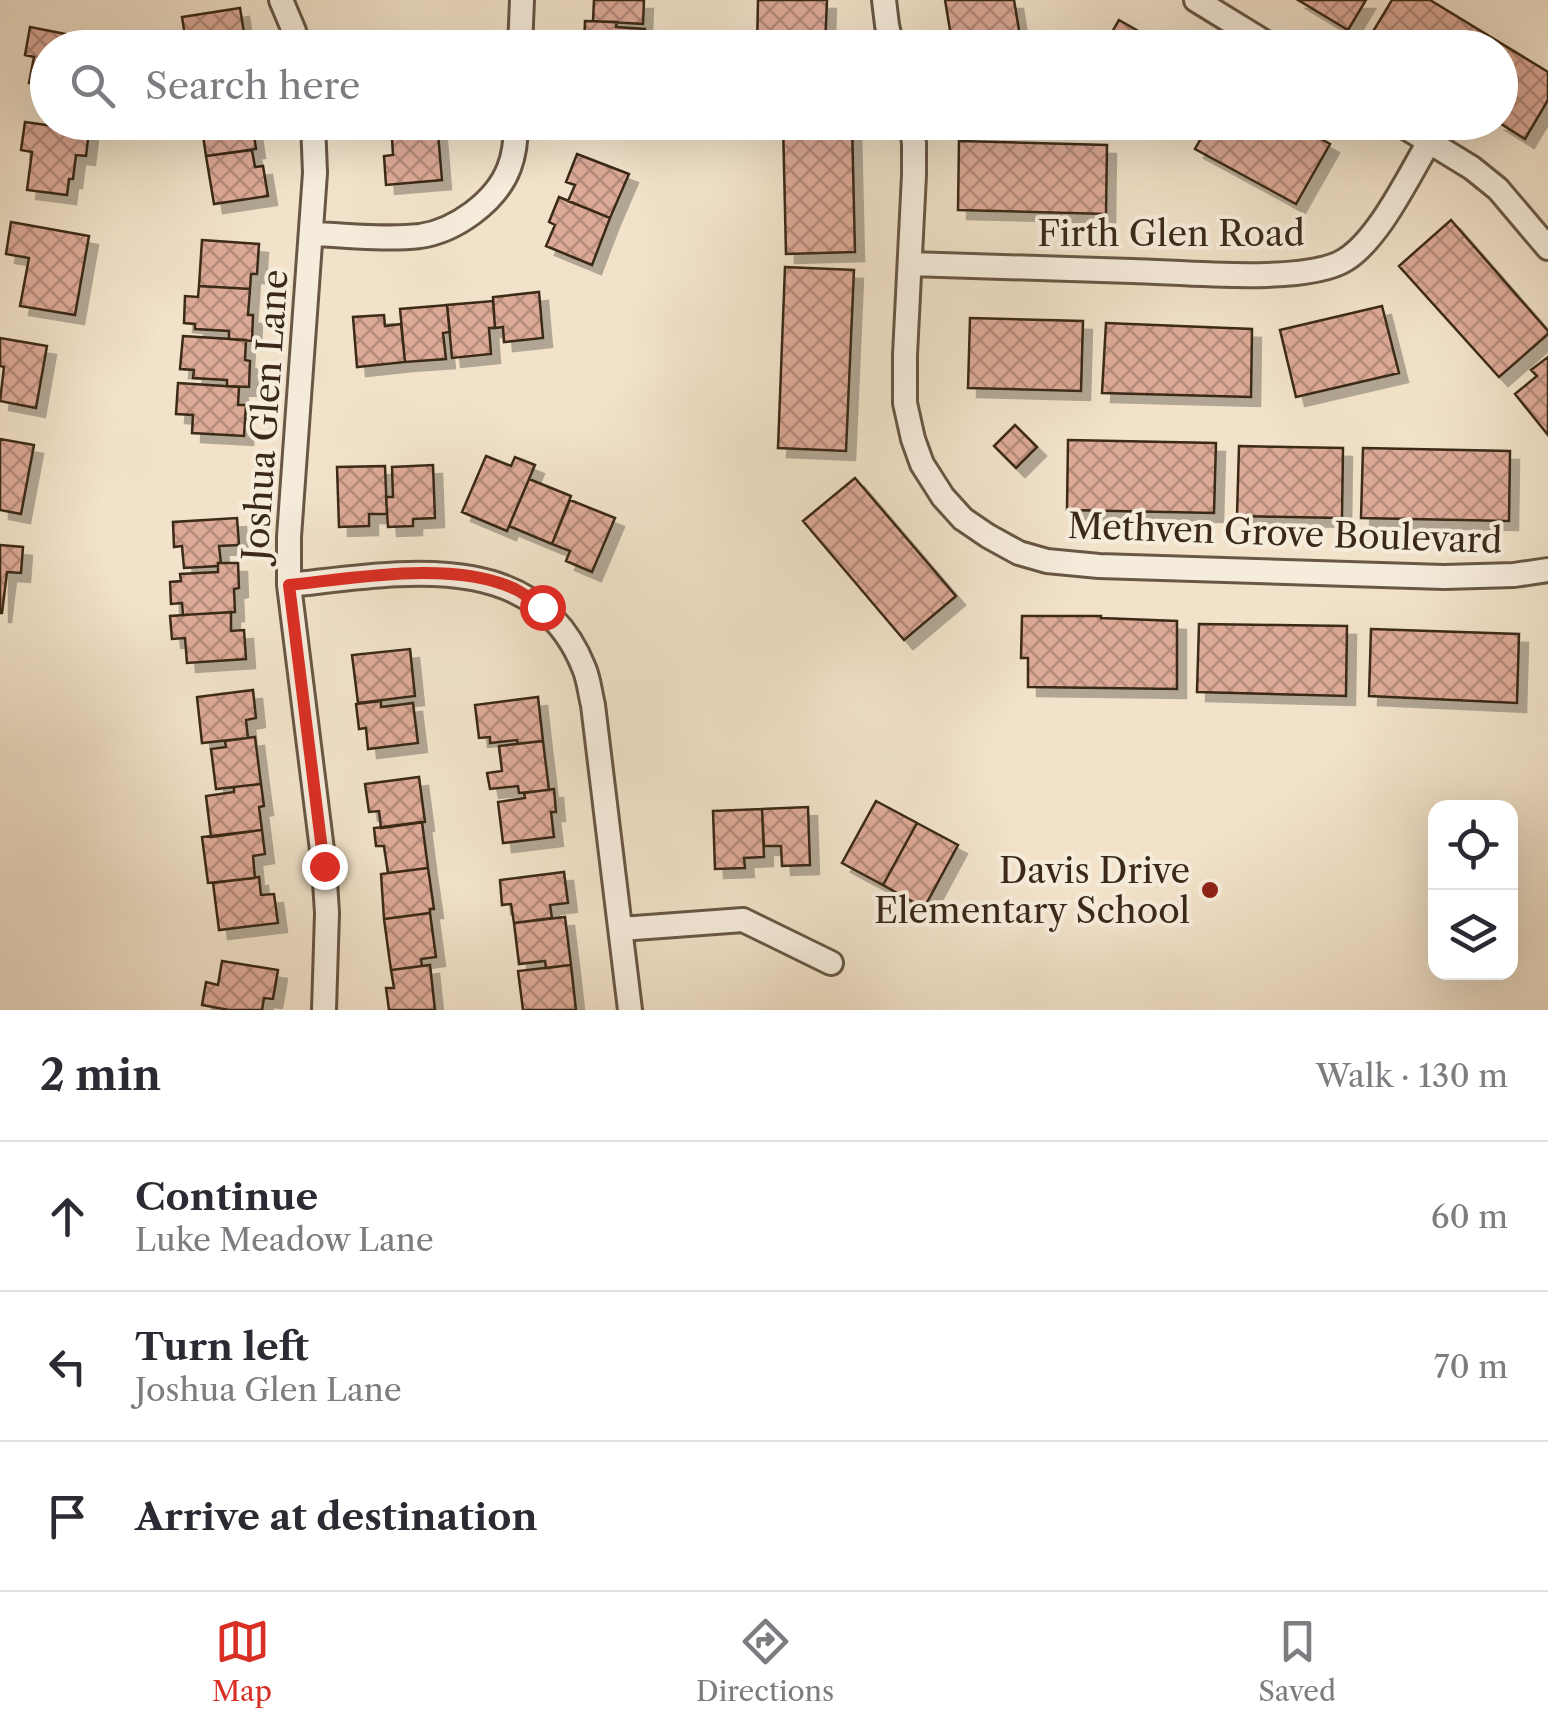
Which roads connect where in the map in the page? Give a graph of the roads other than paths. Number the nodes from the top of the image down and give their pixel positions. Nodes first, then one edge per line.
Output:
1 (281, 0) edge
2 (522, 0) edge
3 (884, 0) edge
4 (1196, 0) edge
5 (294, 30) edge
6 (521, 30) edge
7 (887, 30) edge
8 (1245, 30) edge
9 (314, 140) edge
10 (515, 140) edge
11 (914, 140) edge
12 (1427, 140) edge
13 (1430, 142) junction
14 (311, 234) junction
15 (1548, 248) edge
16 (910, 264) junction
17 (1548, 570) edge
18 (289, 585) junction
19 (621, 929) junction
20 (831, 963) dead end
21 (324, 1010) edge
22 (630, 1010) edge

1 - 5 street
2 - 6 street
3 - 7 street
4 - 8 street
9 - 14 street, Joshua Glen Lane
10 - 14 street
11 - 16 street, Methven Grove Boulevard
12 - 13 street
13 - 15 street
13 - 16 street, Firth Glen Road
14 - 18 street, Joshua Glen Lane
16 - 17 street, Methven Grove Boulevard
18 - 19 street
18 - 21 street, Joshua Glen Lane
19 - 20 street
19 - 22 street

